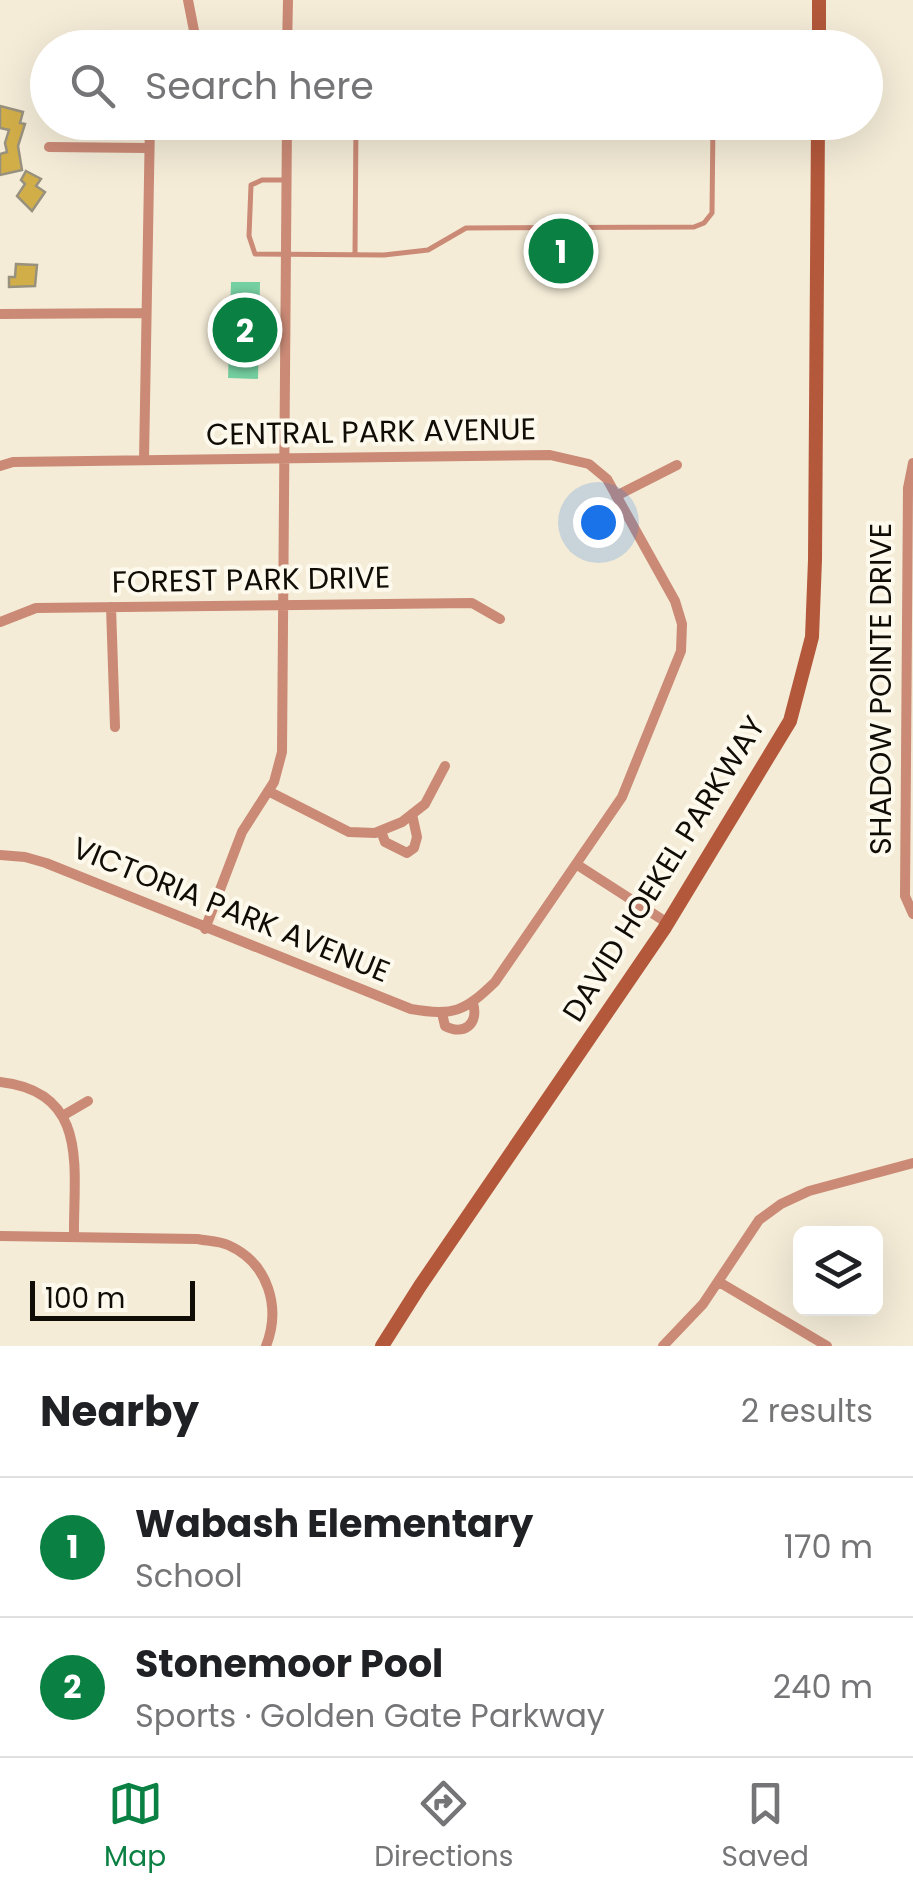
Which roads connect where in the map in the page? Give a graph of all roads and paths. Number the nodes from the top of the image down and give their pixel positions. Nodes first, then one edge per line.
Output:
1 (188, 0) edge
2 (288, 0) edge
3 (819, 0) edge
4 (193, 30) edge
5 (288, 30) edge
6 (819, 30) edge
7 (148, 140) edge
8 (287, 140) edge
9 (356, 140) edge
10 (713, 140) edge
11 (818, 140) edge
12 (49, 147) dead end
13 (147, 148) junction
14 (286, 180) junction
15 (286, 254) junction
16 (356, 255) junction
17 (146, 312) junction
18 (0, 314) edge
19 (284, 459) junction
20 (144, 460) junction
21 (913, 463) edge
22 (677, 465) dead end
23 (0, 466) edge
24 (616, 496) junction
25 (283, 605) junction
26 (111, 607) junction
27 (500, 619) dead end
28 (0, 622) edge
29 (115, 727) dead end
30 (445, 766) dead end
31 (268, 791) junction
32 (412, 814) junction
33 (381, 831) junction
34 (0, 855) edge
35 (576, 864) junction
36 (913, 914) edge
37 (666, 922) junction
38 (205, 929) junction
39 (473, 1003) junction
40 (442, 1013) junction
41 (0, 1082) edge
42 (88, 1101) dead end
43 (64, 1115) junction
44 (913, 1162) edge
45 (0, 1236) edge
46 (74, 1237) junction
47 (719, 1282) junction
48 (266, 1346) edge
49 (382, 1346) edge
50 (663, 1346) edge
51 (827, 1346) edge

1 - 4 street
2 - 5 street
3 - 6 main road
7 - 13 street
8 - 14 street
9 - 16 lane
10 - 16 lane
11 - 37 main road, DAVID HOEKEL PARKWAY
12 - 13 street
13 - 17 street
14 - 15 street
14 - 15 lane
15 - 16 lane
15 - 19 street
17 - 18 street
17 - 20 street
19 - 20 street, CENTRAL PARK AVENUE
19 - 24 street, CENTRAL PARK AVENUE
19 - 25 street
20 - 23 street, CENTRAL PARK AVENUE
21 - 36 street, SHADOW POINTE DRIVE
22 - 24 street
24 - 35 street, CENTRAL PARK AVENUE
25 - 26 street, FOREST PARK DRIVE
25 - 27 street, FOREST PARK DRIVE
25 - 31 street
26 - 28 street, FOREST PARK DRIVE
26 - 29 street
30 - 32 street
31 - 33 street
31 - 38 street
32 - 33 street
32 - 33 street
34 - 38 street, VICTORIA PARK AVENUE
35 - 37 street
35 - 39 street, VICTORIA PARK AVENUE
37 - 49 main road, DAVID HOEKEL PARKWAY
38 - 40 street, VICTORIA PARK AVENUE
39 - 40 street
39 - 40 street, VICTORIA PARK AVENUE
41 - 43 street
42 - 43 street
43 - 46 street
44 - 47 street
45 - 46 street
46 - 48 street
47 - 50 street
47 - 51 street

